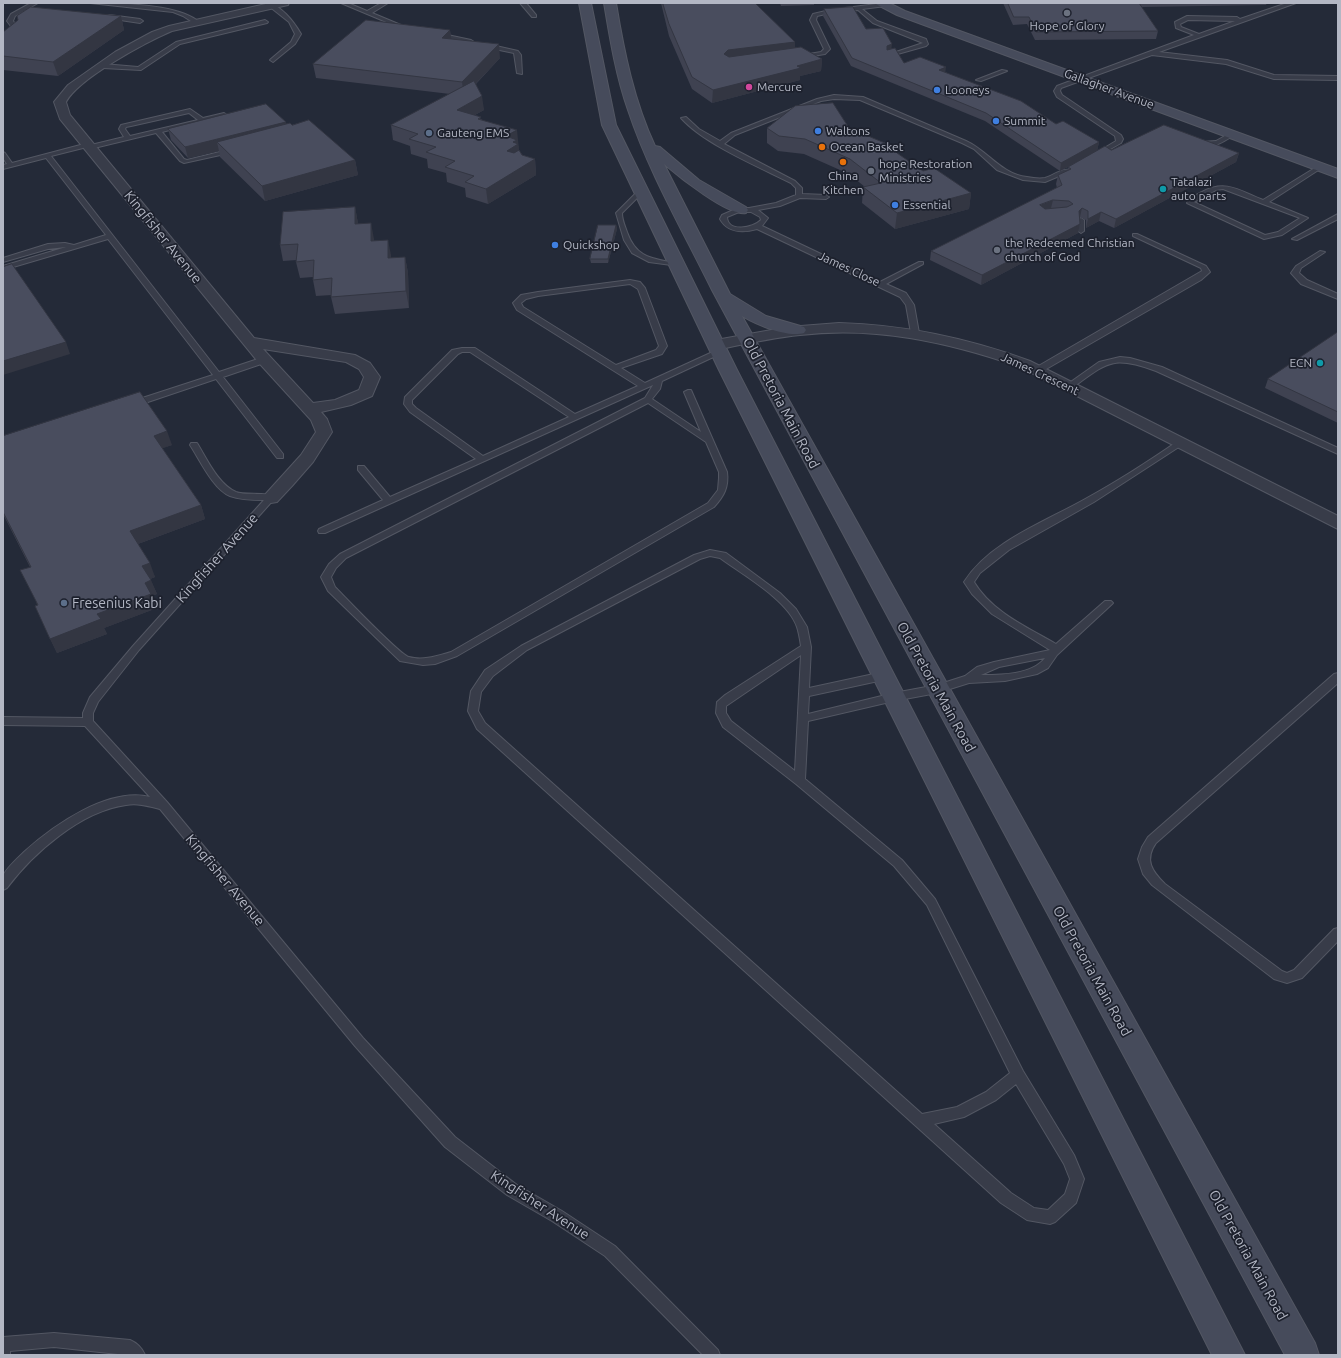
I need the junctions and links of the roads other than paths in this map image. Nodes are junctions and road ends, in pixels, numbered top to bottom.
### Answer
1 (35, 3) edge
2 (93, 3) edge
3 (284, 3) edge
4 (346, 3) edge
5 (385, 3) edge
6 (523, 3) edge
7 (584, 3) edge
8 (610, 3) edge
9 (1293, 3) edge
10 (116, 4) edge
11 (270, 4) edge
12 (882, 4) edge
13 (860, 10) junction
14 (369, 12) junction
15 (534, 16) dead end
16 (1244, 19) junction
17 (140, 21) dead end
18 (196, 22) junction
19 (264, 22) dead end
20 (412, 29) edge
21 (434, 34) edge
22 (1198, 35) junction
23 (3, 46) edge
24 (1150, 53) junction
25 (795, 56) edge
26 (889, 56) edge
27 (273, 60) dead end
28 (103, 66) junction
29 (1004, 71) dead end
30 (520, 73) dead end
31 (1080, 78) junction
32 (1338, 78) edge
33 (979, 80) dead end
34 (229, 113) edge
35 (684, 118) dead end
36 (202, 120) junction
37 (158, 131) junction
38 (1232, 134) junction
39 (128, 138) junction
40 (1194, 141) edge
41 (646, 142) junction
42 (1217, 143) junction
43 (720, 144) junction
44 (1202, 144) junction
45 (89, 146) junction
46 (237, 150) edge
47 (3, 154) edge
48 (47, 155) junction
49 (1089, 159) edge
50 (11, 165) junction
51 (3, 167) edge
52 (1076, 167) edge
53 (1320, 167) junction
54 (1338, 174) edge
55 (641, 191) junction
56 (799, 196) junction
57 (826, 197) dead end
58 (1264, 202) junction
59 (778, 205) junction
60 (746, 210) junction
61 (1338, 216) edge
62 (764, 218) junction
63 (1081, 220) edge
64 (758, 227) junction
65 (1081, 231) edge
66 (1135, 235) dead end
67 (110, 236) junction
68 (1295, 240) dead end
69 (72, 246) junction
70 (1322, 252) dead end
71 (3, 260) edge
72 (921, 263) dead end
73 (677, 265) junction
74 (3, 268) edge
75 (881, 284) junction
76 (720, 290) junction
77 (1338, 297) edge
78 (798, 330) junction
79 (915, 333) junction
80 (747, 339) junction
81 (249, 342) junction
82 (718, 348) junction
83 (264, 360) junction
84 (615, 368) junction
85 (1038, 370) junction
86 (217, 376) junction
87 (659, 379) junction
88 (644, 386) junction
89 (1069, 386) junction
90 (688, 392) dead end
91 (648, 400) junction
92 (121, 408) edge
93 (308, 408) junction
94 (574, 417) junction
95 (710, 441) junction
96 (1181, 443) junction
97 (194, 444) dead end
98 (1338, 451) edge
99 (280, 456) dead end
100 (482, 459) junction
101 (361, 468) dead end
102 (271, 498) junction
103 (388, 501) junction
104 (1338, 523) edge
105 (322, 531) dead end
106 (1108, 603) dead end
107 (806, 647) junction
108 (1055, 651) junction
109 (1338, 677) edge
110 (889, 686) junction
111 (937, 688) junction
112 (804, 693) junction
113 (802, 719) junction
114 (3, 721) edge
115 (88, 722) junction
116 (800, 781) junction
117 (163, 805) junction
118 (3, 885) edge
119 (1338, 933) edge
120 (1018, 1075) junction
121 (920, 1121) junction
122 (3, 1344) edge
123 (3, 1352) edge
124 (3, 1355) edge
125 (138, 1355) edge
126 (713, 1355) edge
127 (1229, 1355) edge
128 (1303, 1355) edge

1 - 23 lane
2 - 10 lane
3 - 11 street, Kingfisher Avenue
4 - 14 lane
5 - 14 lane
6 - 15 lane
7 - 55 main road
8 - 41 main road, Old Pretoria Main Road
9 - 16 lane
10 - 17 lane
10 - 18 lane
11 - 18 street, Kingfisher Avenue
11 - 27 lane
12 - 13 lane
12 - 31 main road, Gallagher Avenue
13 - 25 lane
13 - 26 lane
14 - 20 lane
16 - 22 lane
16 - 22 lane
18 - 28 street, Kingfisher Avenue
19 - 28 lane
21 - 30 lane
22 - 24 lane
24 - 31 lane
24 - 32 lane
28 - 45 street, Kingfisher Avenue
29 - 33 lane
31 - 38 main road, Gallagher Avenue
31 - 49 lane
34 - 36 lane
35 - 43 lane
36 - 37 lane
36 - 39 lane
37 - 39 lane
37 - 46 lane
38 - 42 lane
38 - 53 main road, Gallagher Avenue
39 - 45 lane
40 - 44 lane
41 - 60 main road
41 - 76 main road, Old Pretoria Main Road
42 - 44 lane
42 - 44 lane
43 - 52 lane
43 - 56 lane
45 - 48 lane
45 - 81 street, Kingfisher Avenue
47 - 50 lane
48 - 50 lane
48 - 67 lane
50 - 51 lane
53 - 54 main road, Gallagher Avenue
53 - 58 lane
55 - 73 main road
55 - 73 lane
56 - 57 lane
56 - 59 lane
58 - 58 lane
59 - 60 lane
59 - 62 lane
60 - 62 lane
60 - 64 lane
61 - 68 lane
62 - 64 lane
63 - 65 lane
64 - 75 lane, James Close
66 - 85 lane
67 - 69 lane
67 - 86 lane
69 - 71 lane
69 - 74 lane
70 - 77 lane
72 - 75 lane
73 - 82 main road
75 - 79 lane, James Close
76 - 78 main road
76 - 80 main road, Old Pretoria Main Road
78 - 79 street, James Crescent
78 - 80 street, James Crescent
79 - 85 street, James Crescent
80 - 82 street, James Crescent
80 - 111 main road, Old Pretoria Main Road
81 - 83 street, Kingfisher Avenue
81 - 93 street
82 - 87 lane
82 - 110 main road
83 - 86 lane
83 - 93 street, Kingfisher Avenue
84 - 84 lane
84 - 88 lane
85 - 89 street, James Crescent
86 - 92 lane
86 - 99 lane
87 - 88 lane
87 - 91 lane
88 - 94 lane
89 - 96 street, James Crescent
89 - 98 lane
90 - 95 lane
91 - 95 lane
91 - 95 lane
93 - 102 street, Kingfisher Avenue
94 - 100 lane
94 - 100 lane
96 - 104 street, James Crescent
96 - 108 lane
97 - 102 lane
100 - 103 lane
101 - 103 lane
102 - 115 lane, Kingfisher Avenue
103 - 105 lane
106 - 108 lane
107 - 112 lane
107 - 116 lane
107 - 121 lane
108 - 111 lane
109 - 119 lane
110 - 111 lane
110 - 112 lane
110 - 113 lane
110 - 127 main road
111 - 128 main road, Old Pretoria Main Road
112 - 113 lane
113 - 116 lane
114 - 115 lane
115 - 117 lane, Kingfisher Avenue
116 - 120 lane
117 - 118 lane
117 - 126 lane, Kingfisher Avenue
120 - 121 lane
120 - 121 lane
122 - 125 lane
123 - 124 lane

